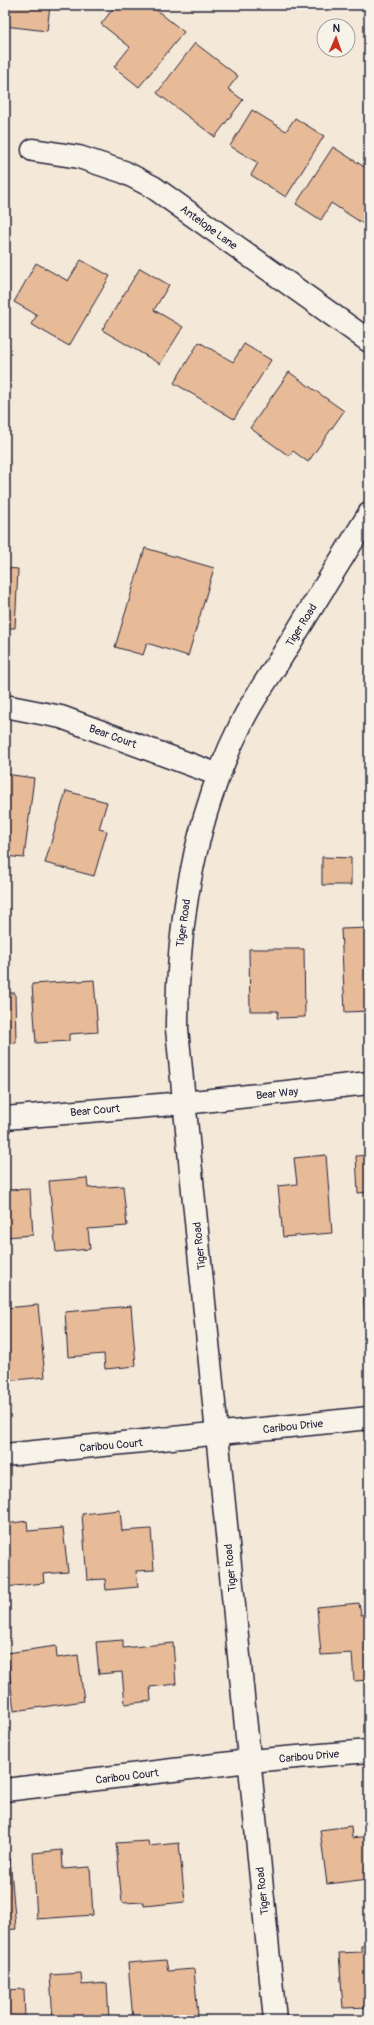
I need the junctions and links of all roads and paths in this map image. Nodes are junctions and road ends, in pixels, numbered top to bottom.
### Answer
1 (32, 150) dead end
2 (369, 341) edge
3 (369, 514) edge
4 (5, 706) edge
5 (219, 775) junction
6 (369, 1083) edge
7 (184, 1103) junction
8 (5, 1118) edge
9 (369, 1418) edge
10 (217, 1434) junction
11 (5, 1455) edge
12 (369, 1751) edge
13 (249, 1761) junction
14 (5, 1790) edge
15 (275, 2020) edge

1 - 2 street, Antelope Lane
3 - 5 street, Tiger Road
4 - 5 street, Bear Court
5 - 7 street, Tiger Road
6 - 7 street, Bear Way
7 - 8 street, Bear Court
7 - 10 street, Tiger Road
9 - 10 street, Caribou Drive
10 - 11 street, Caribou Court
10 - 13 street, Tiger Road
12 - 13 street, Caribou Drive
13 - 14 street, Caribou Court
13 - 15 street, Tiger Road

